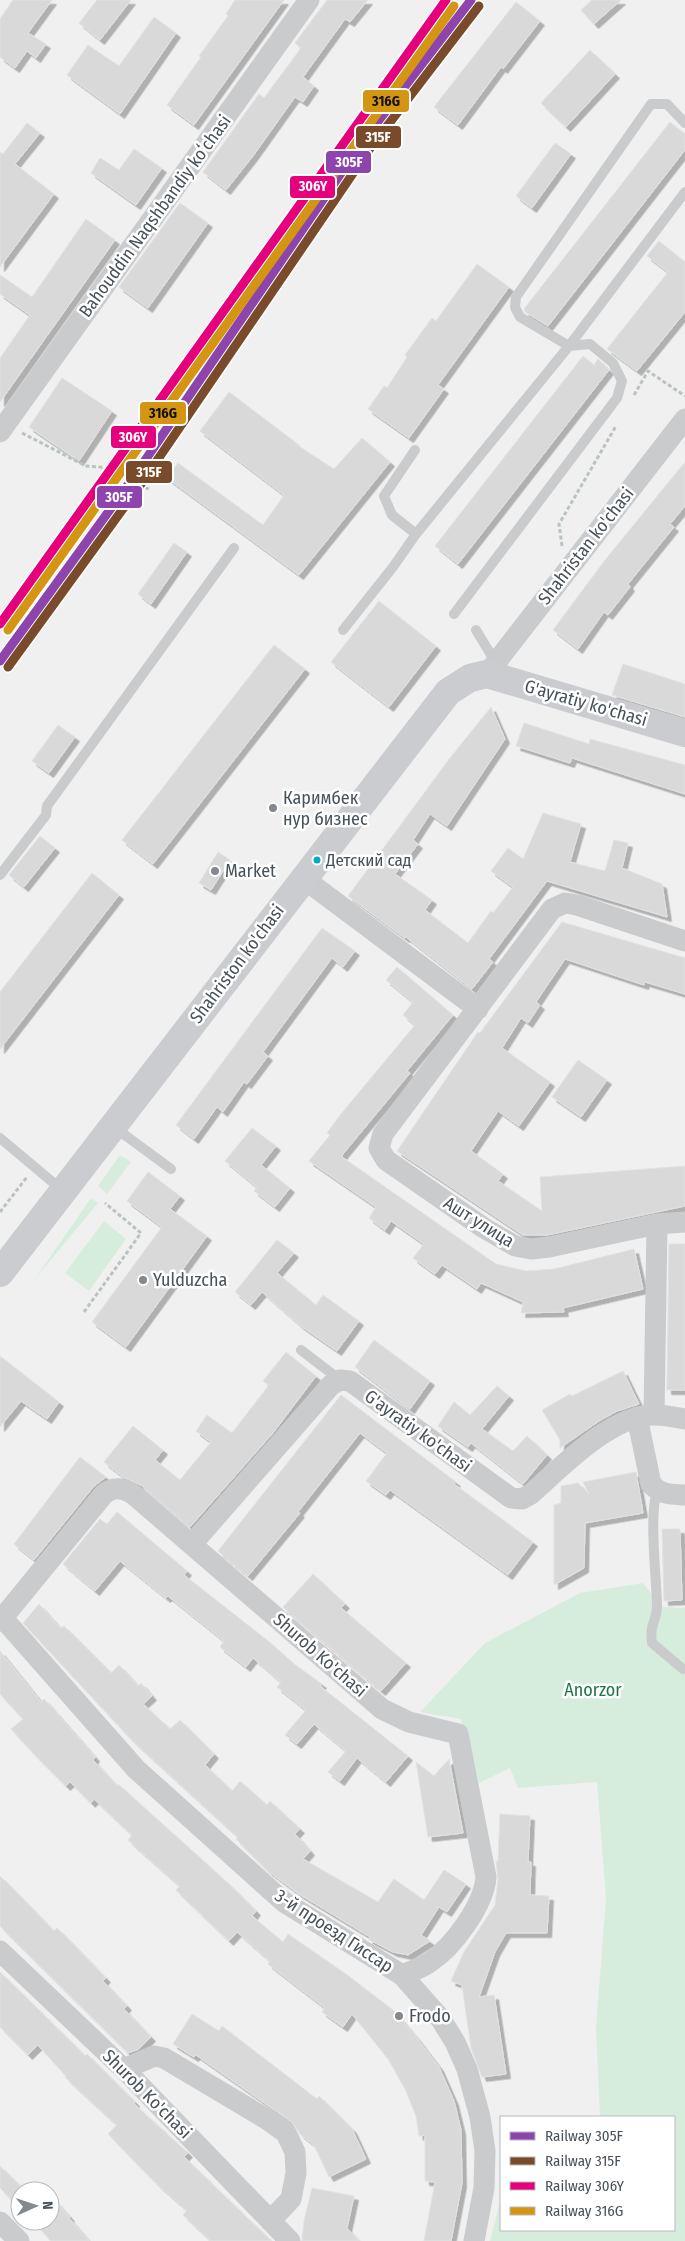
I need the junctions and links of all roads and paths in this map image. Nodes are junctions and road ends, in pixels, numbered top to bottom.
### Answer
1 (309, 0) edge
2 (685, 123) edge
3 (685, 192) edge
4 (569, 346) junction
5 (685, 396) edge
6 (633, 397) dead end
7 (685, 419) edge
8 (618, 422) dead end
9 (2, 426) edge
10 (415, 450) dead end
11 (150, 490) dead end
12 (416, 534) junction
13 (234, 548) dead end
14 (566, 572) junction
15 (454, 614) dead end
16 (342, 630) dead end
17 (476, 630) dead end
18 (492, 668) junction
19 (685, 733) edge
20 (0, 875) edge
21 (303, 878) junction
22 (685, 942) edge
23 (478, 1009) junction
24 (113, 1126) junction
25 (0, 1138) edge
26 (34, 1168) junction
27 (171, 1169) dead end
28 (64, 1191) junction
29 (105, 1204) dead end
30 (0, 1212) edge
31 (685, 1222) edge
32 (657, 1224) junction
33 (0, 1273) edge
34 (84, 1312) dead end
35 (300, 1350) dead end
36 (340, 1380) junction
37 (646, 1416) junction
38 (685, 1419) edge
39 (658, 1491) junction
40 (685, 1495) edge
41 (192, 1544) junction
42 (1, 1618) edge
43 (683, 1669) dead end
44 (0, 1951) edge
45 (402, 1975) junction
46 (124, 2069) junction
47 (270, 2221) junction
48 (0, 2222) edge
49 (19, 2241) edge
50 (290, 2241) edge
51 (474, 2241) edge

1 - 9 street, Bahouddin Naqshbandiy koʻchasi
2 - 4 lane
3 - 4 lane
4 - 12 lane
4 - 15 lane
5 - 6 path
7 - 14 street, Shahristan ko'chasi
8 - 14 path
9 - 11 path
10 - 12 lane
12 - 16 lane
13 - 20 lane
14 - 18 street, Shahristan ko'chasi
17 - 18 lane
18 - 19 main road, G'ayratiy ko'chasi
18 - 21 main road, Shahriston ko'chasi
21 - 23 street
21 - 24 main road, Shahriston ko'chasi
22 - 23 street
23 - 32 street, Ашт улица
24 - 27 lane
24 - 28 main road, Shahriston ko'chasi
25 - 26 lane
26 - 28 lane
26 - 30 path
28 - 33 main road, Shahriston ko'chasi
29 - 34 path
31 - 32 street, Ашт улица
32 - 37 street
35 - 36 lane
36 - 37 street, G'ayratiy ko'chasi
36 - 41 street
37 - 38 street
37 - 39 street
39 - 40 street
39 - 43 lane
41 - 42 street, Shurob Ko'chasi
41 - 45 street, Shurob Ko'chasi
42 - 45 street, 3-й проезд Гиссар
44 - 46 street, Shurob Ko'chasi
45 - 51 street, 3-й проезд Гиссар
46 - 47 street, Shurob Ko'chasi
46 - 47 street
47 - 50 street, Shurob Ko'chasi
48 - 49 street

